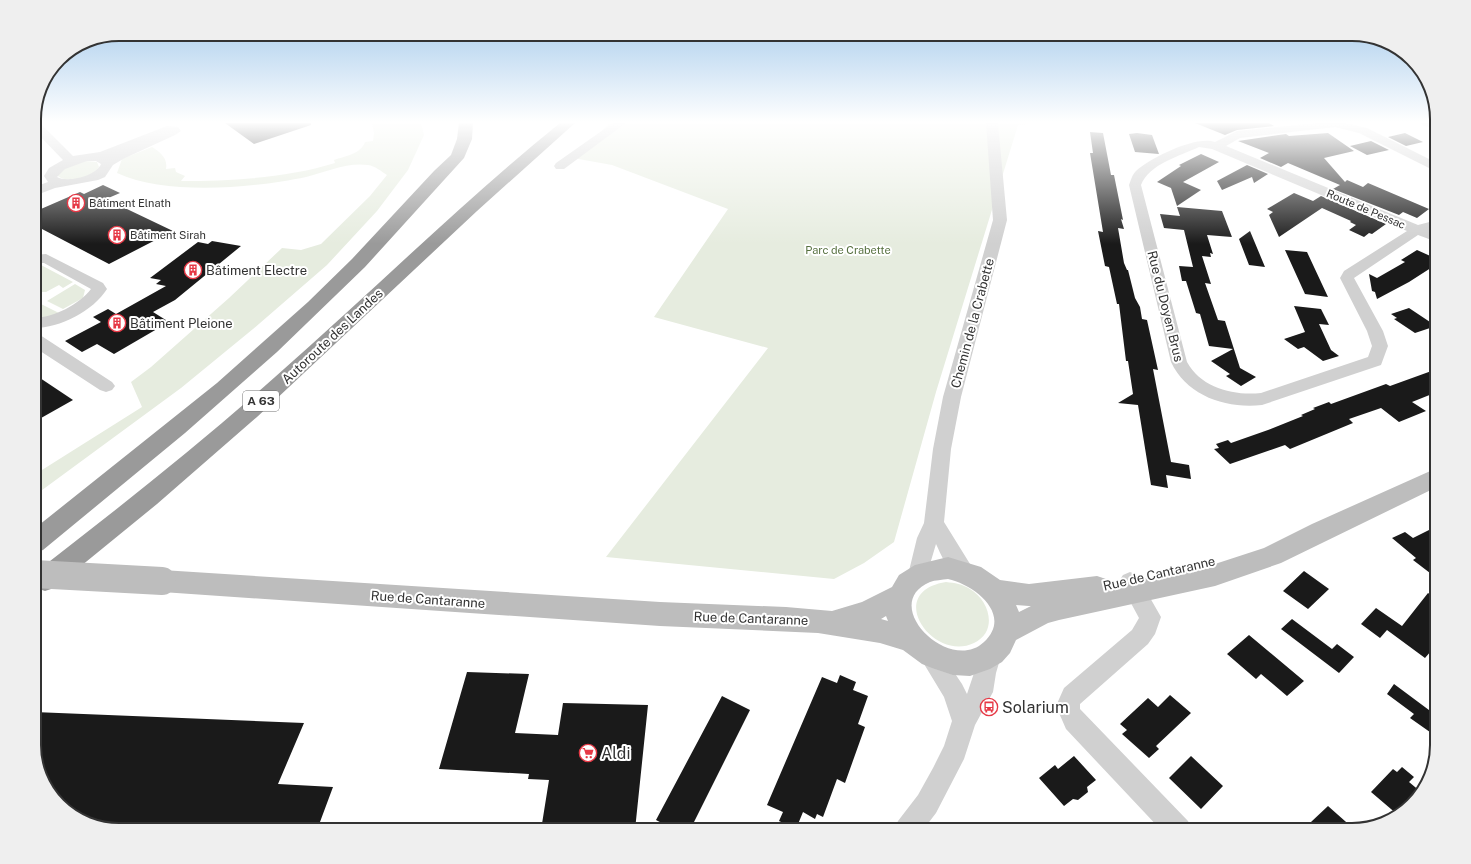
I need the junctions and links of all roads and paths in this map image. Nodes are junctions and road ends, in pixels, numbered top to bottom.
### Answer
1 (66, 163) edge
2 (108, 163) edge
3 (443, 163) edge
4 (450, 163) edge
5 (521, 163) edge
6 (564, 163) edge
7 (995, 163) edge
8 (1156, 163) edge
9 (1255, 163) edge
10 (560, 166) dead end
11 (438, 175) junction
12 (50, 176) junction
13 (41, 182) edge
14 (63, 183) junction
15 (41, 190) edge
16 (1430, 226) edge
17 (1417, 230) junction
18 (1430, 235) edge
19 (41, 258) edge
20 (41, 325) edge
21 (41, 334) edge
22 (106, 386) dead end
23 (1430, 480) edge
24 (934, 523) junction
25 (41, 537) edge
26 (965, 572) junction
27 (41, 574) edge
28 (918, 575) junction
29 (41, 582) edge
30 (1133, 587) junction
31 (993, 591) junction
32 (900, 595) junction
33 (822, 621) junction
34 (1007, 631) junction
35 (920, 646) junction
36 (990, 656) junction
37 (964, 721) junction
38 (912, 823) edge
39 (1172, 823) edge

1 - 12 street
2 - 14 street
3 - 11 highway
4 - 11 highway
5 - 29 highway, Autoroute des Landes / A 63
6 - 10 street
7 - 24 street, Chemin de la Crabette
8 - 17 street, Rue du Doyen Brus
9 - 17 street, Route de Pessac
11 - 25 highway, A 63
12 - 13 street
12 - 14 street
14 - 15 street
16 - 17 street
17 - 18 street, Route de Pessac
19 - 20 street
21 - 22 street
23 - 30 street, Rue de Cantaranne
24 - 26 street
24 - 28 street, Chemin de la Crabette
26 - 28 street
26 - 31 street
27 - 33 street, Rue de Cantaranne, bridge
28 - 32 street
30 - 31 street, Rue de Cantaranne
30 - 34 street, Rue de Cantaranne
30 - 39 street
31 - 34 street
32 - 33 street, Rue de Cantaranne
32 - 35 street
33 - 35 street, Rue de Cantaranne
34 - 36 street
35 - 36 street
35 - 37 street
36 - 37 street
37 - 38 street

